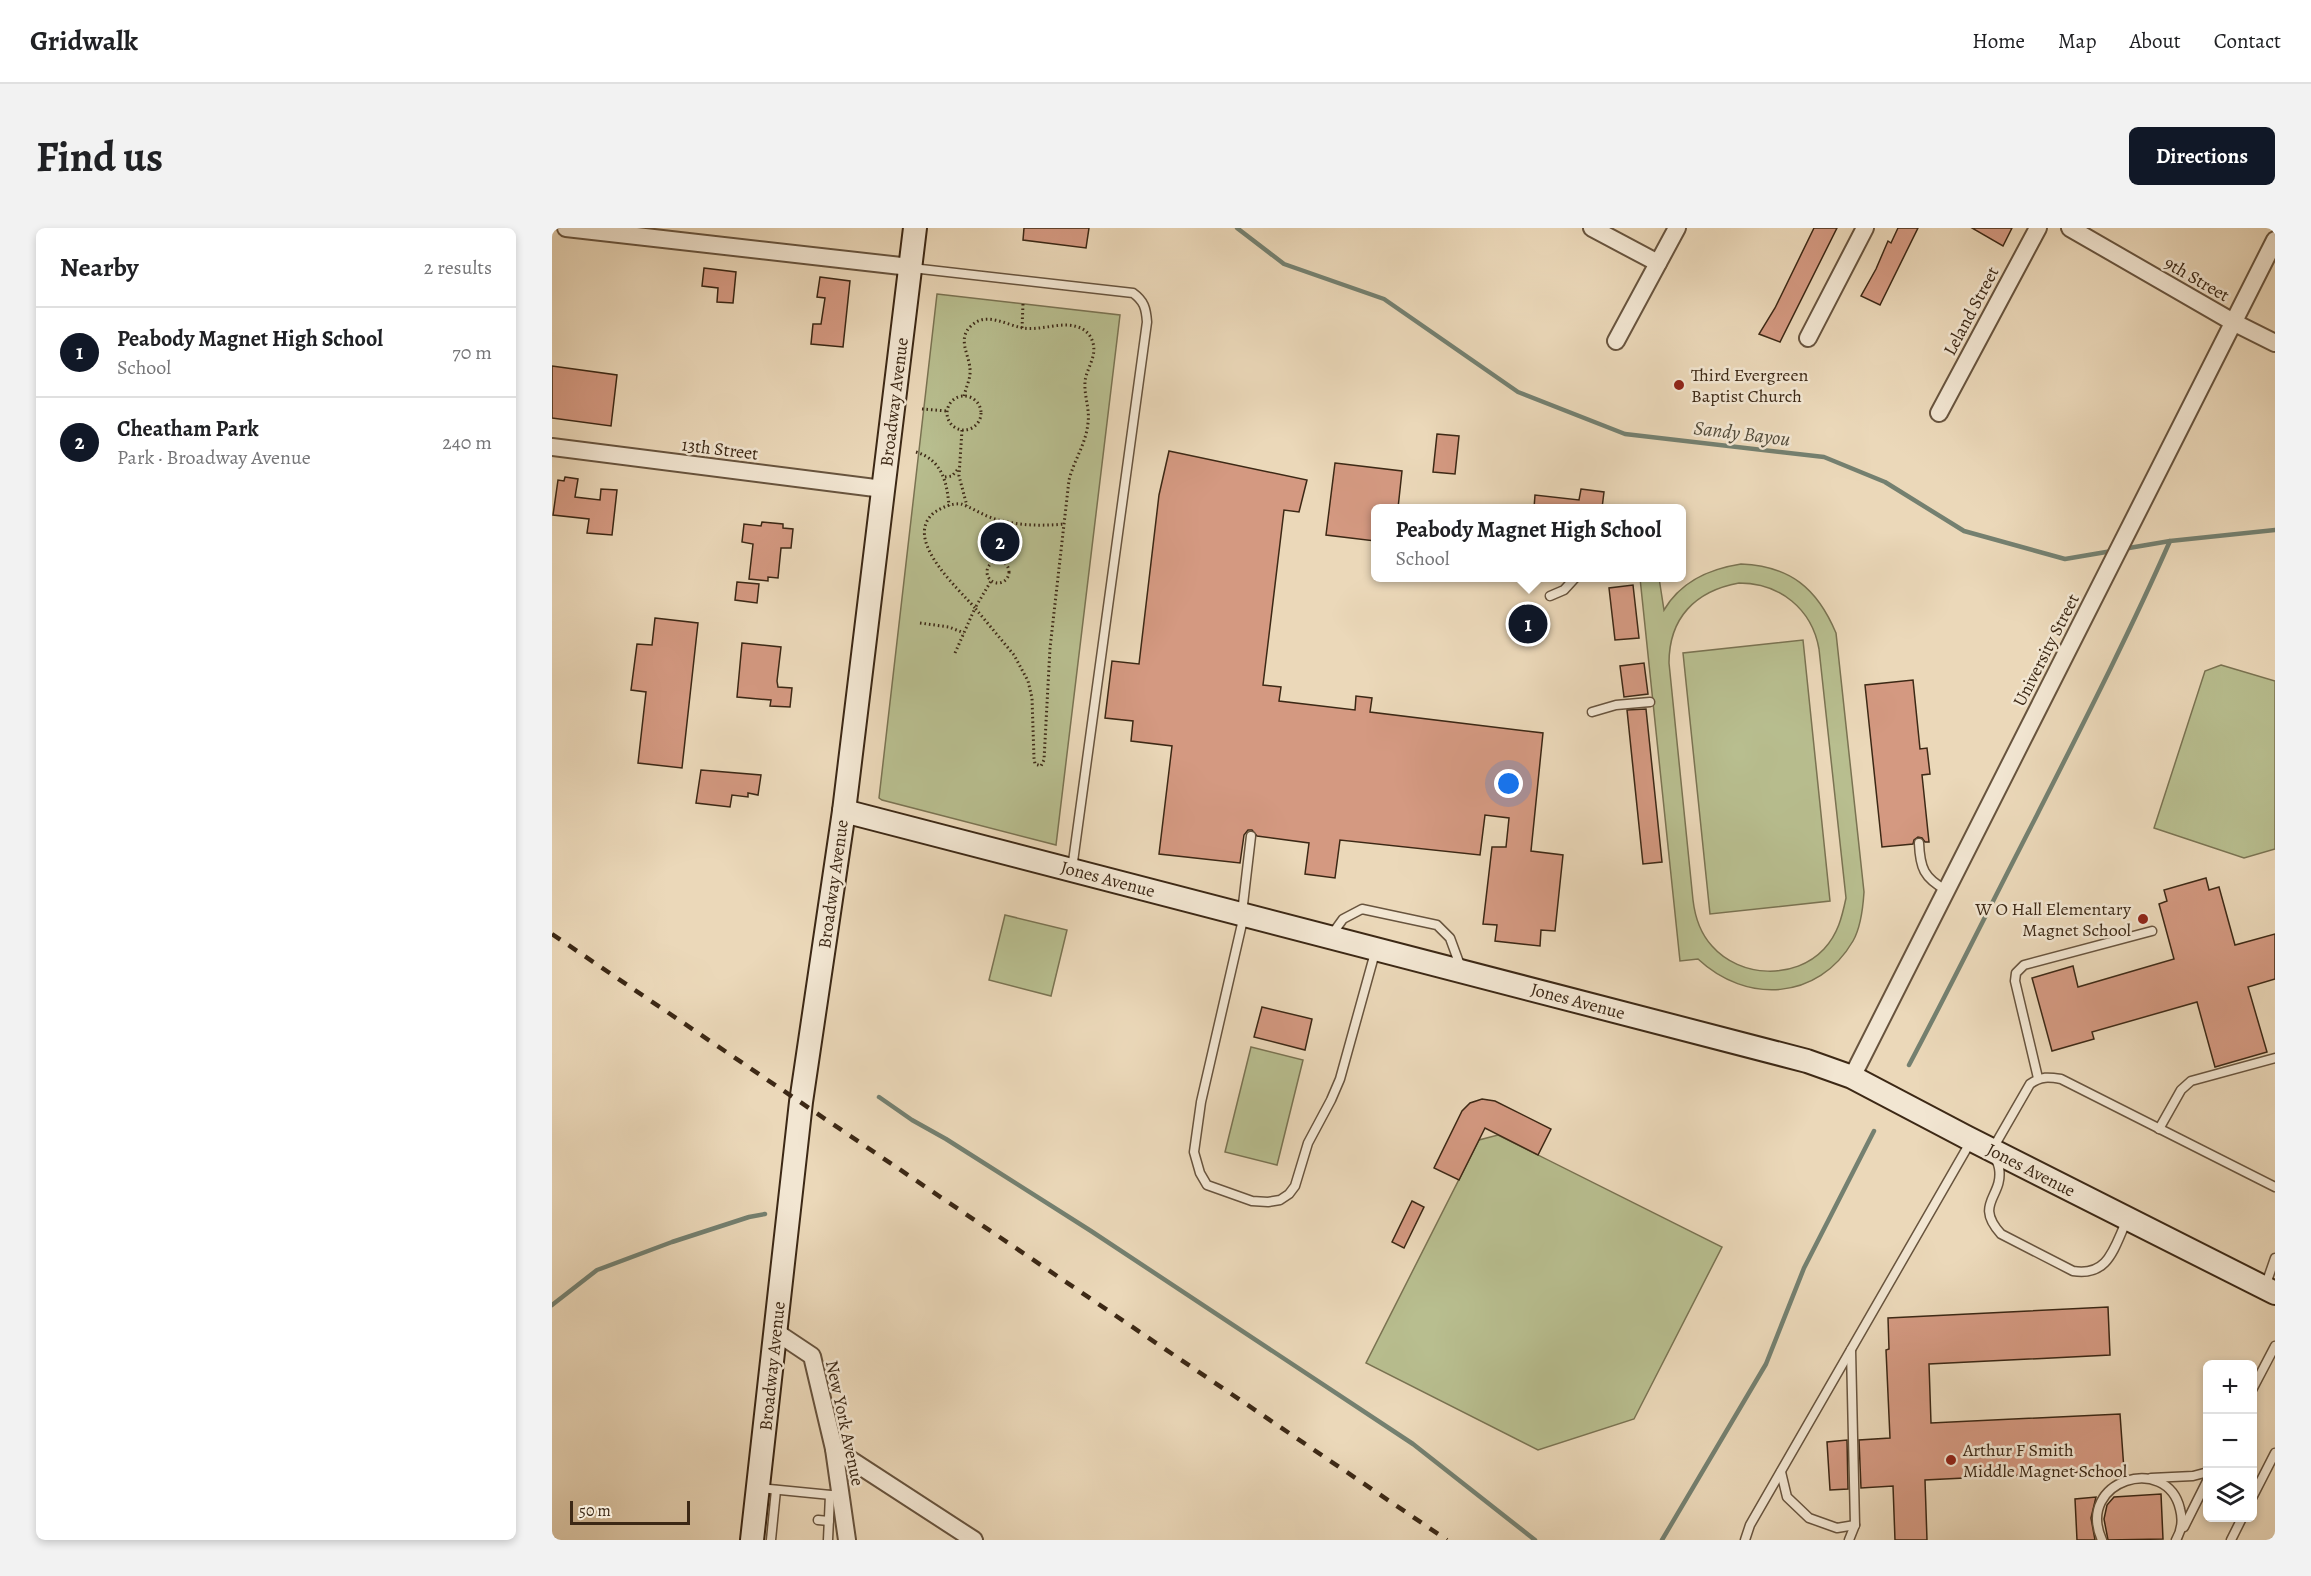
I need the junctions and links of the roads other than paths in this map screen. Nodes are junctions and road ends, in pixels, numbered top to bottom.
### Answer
1 (566, 228) edge
2 (915, 228) edge
3 (1592, 228) edge
4 (1677, 228) edge
5 (1865, 228) edge
6 (2038, 228) edge
7 (2070, 228) edge
8 (2275, 240) edge
9 (1658, 263) junction
10 (910, 267) junction
11 (2233, 322) junction
12 (1808, 338) dead end
13 (1616, 341) dead end
14 (2275, 343) edge
15 (1939, 413) dead end
16 (552, 447) edge
17 (883, 489) junction
18 (1571, 582) edge
19 (1550, 597) dead end
20 (1650, 702) dead end
21 (1592, 712) dead end
22 (844, 811) junction
23 (1251, 836) dead end
24 (1919, 843) dead end
25 (1072, 870) junction
26 (1946, 890) junction
27 (1243, 914) junction
28 (2152, 931) dead end
29 (1330, 937) junction
30 (1376, 949) junction
31 (1462, 971) junction
32 (2275, 1058) edge
33 (1852, 1077) junction
34 (2038, 1078) junction
35 (2159, 1129) junction
36 (1972, 1140) junction
37 (1992, 1150) junction
38 (2275, 1187) edge
39 (2128, 1219) junction
40 (2275, 1258) edge
41 (2270, 1290) edge
42 (776, 1332) junction
43 (2275, 1346) edge
44 (1851, 1350) junction
45 (2257, 1382) edge
46 (834, 1449) junction
47 (2275, 1453) edge
48 (1780, 1472) junction
49 (2203, 1473) edge
50 (2148, 1478) junction
51 (767, 1489) junction
52 (2203, 1489) edge
53 (2257, 1490) edge
54 (836, 1495) junction
55 (818, 1520) dead end
56 (829, 1521) junction
57 (2240, 1522) edge
58 (1855, 1525) junction
59 (2178, 1538) edge
60 (752, 1540) edge
61 (771, 1540) edge
62 (828, 1540) edge
63 (848, 1540) edge
64 (975, 1540) edge
65 (1745, 1540) edge
66 (1849, 1540) edge
67 (2102, 1540) edge
68 (2231, 1540) edge

1 - 10 street
2 - 10 street, Broadway Avenue
3 - 9 street
4 - 9 street
5 - 12 street
6 - 15 street, Leland Street
7 - 11 street, 9th Street
8 - 11 street, University Street
9 - 13 street
10 - 17 street, Broadway Avenue
10 - 25 lane
11 - 14 street, 9th Street
11 - 26 street, University Street
16 - 17 street, 13th Street
17 - 22 street, Broadway Avenue
18 - 19 lane
20 - 21 lane
22 - 25 street, Jones Avenue
22 - 42 street, Broadway Avenue
23 - 27 lane
24 - 26 lane
25 - 27 street, Jones Avenue
26 - 33 street, University Street
27 - 29 street, Jones Avenue
27 - 30 lane
28 - 34 lane
29 - 30 street, Jones Avenue
29 - 31 lane
30 - 31 street, Jones Avenue
31 - 33 street, Jones Avenue
32 - 35 lane
33 - 36 street, Jones Avenue
34 - 35 lane
34 - 37 lane
35 - 38 lane
36 - 37 street, Jones Avenue
36 - 44 lane
37 - 39 street, Jones Avenue
37 - 39 lane
39 - 41 street, Jones Avenue
40 - 41 lane
42 - 46 street, New York Avenue
42 - 51 street, Broadway Avenue
43 - 45 lane
44 - 48 lane
44 - 58 lane
46 - 54 street, New York Avenue
46 - 64 street
47 - 53 lane
48 - 58 lane
48 - 65 lane
49 - 50 lane
50 - 59 lane
50 - 67 lane
51 - 54 lane
51 - 60 street, Broadway Avenue
51 - 61 lane
52 - 59 lane
54 - 56 lane
54 - 63 street, New York Avenue
55 - 56 lane
56 - 62 lane
57 - 68 lane
58 - 66 lane

